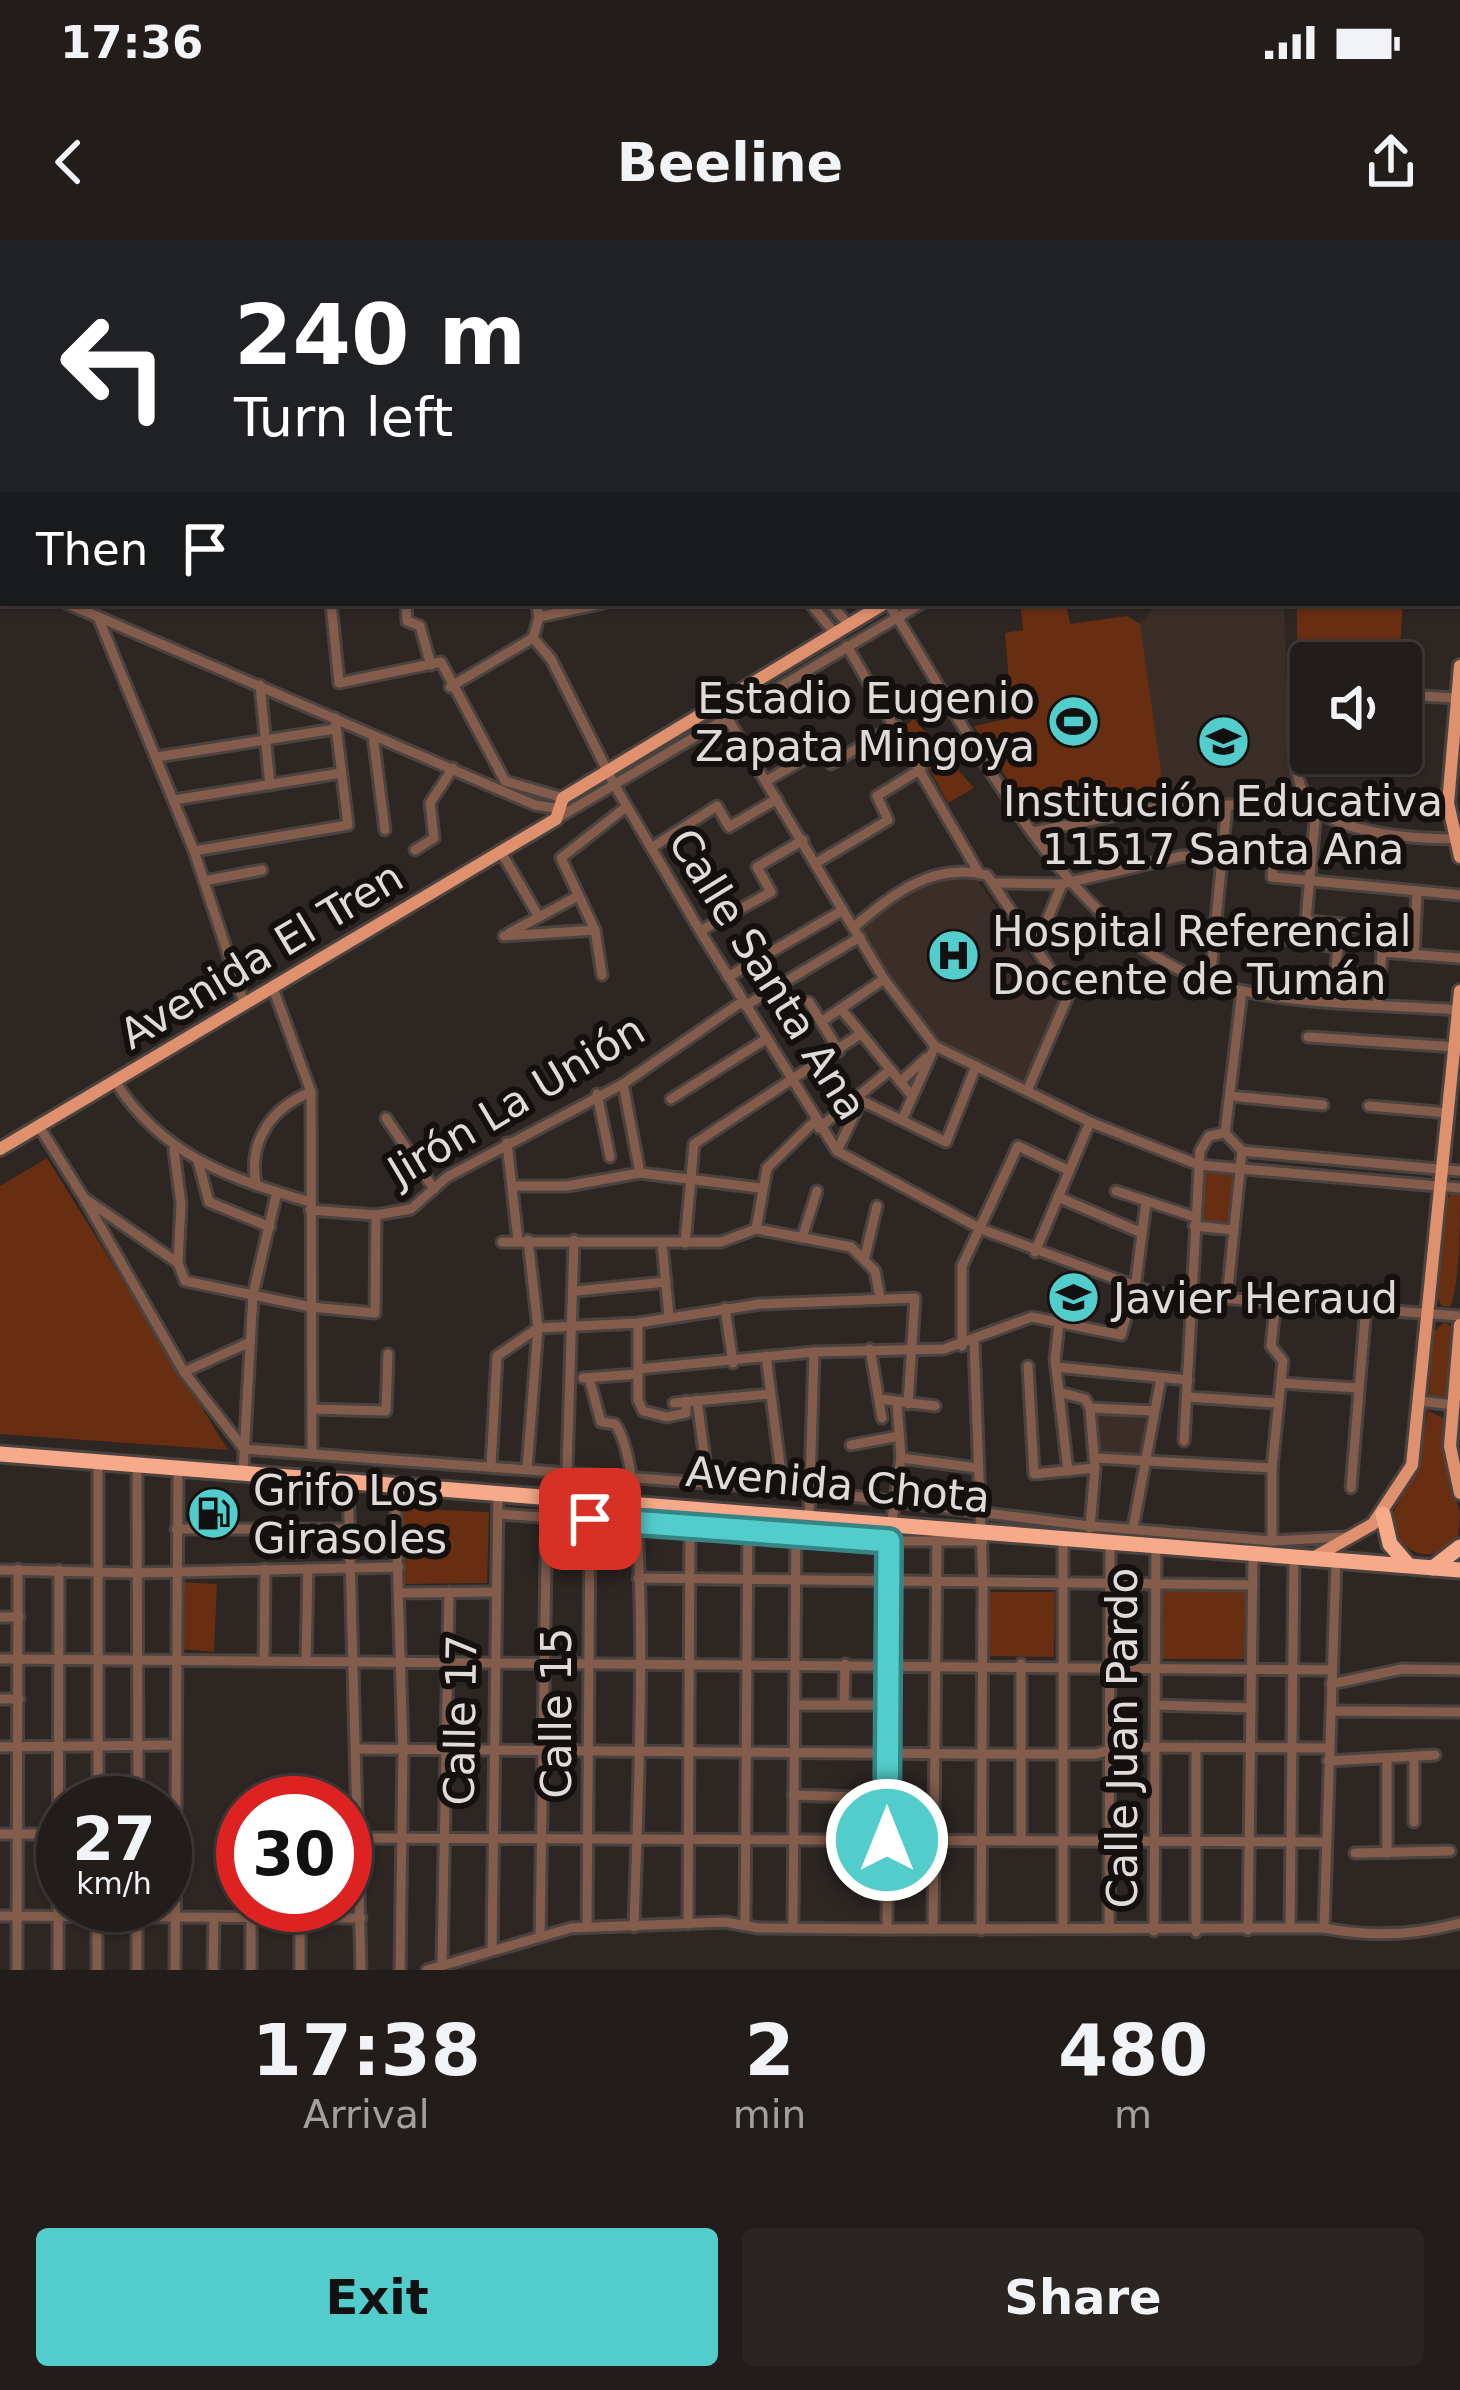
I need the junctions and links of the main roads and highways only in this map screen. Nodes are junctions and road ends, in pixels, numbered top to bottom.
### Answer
1 (881, 606) edge
2 (1460, 666) edge
3 (1457, 698) edge
4 (1457, 839) edge
5 (1460, 857) edge
6 (1460, 992) edge
7 (1459, 1010) edge
8 (0, 1148) edge
9 (1460, 1325) edge
10 (1456, 1402) edge
11 (0, 1454) edge
12 (1460, 1493) edge
13 (1383, 1514) junction
14 (1460, 1547) edge
15 (1303, 1558) junction
16 (1408, 1565) junction
17 (1433, 1568) junction
18 (1460, 1570) edge

1 - 8 main road, Avenida El Tren
2 - 3 main road
3 - 4 main road
4 - 5 main road
6 - 7 main road
7 - 13 main road
9 - 10 main road
10 - 12 main road
11 - 15 highway, Avenida Chota
13 - 15 main road
13 - 16 highway
14 - 17 highway
15 - 16 highway, Avenida Chota
16 - 17 highway, Avenida Chota
17 - 18 highway, Avenida Chota

